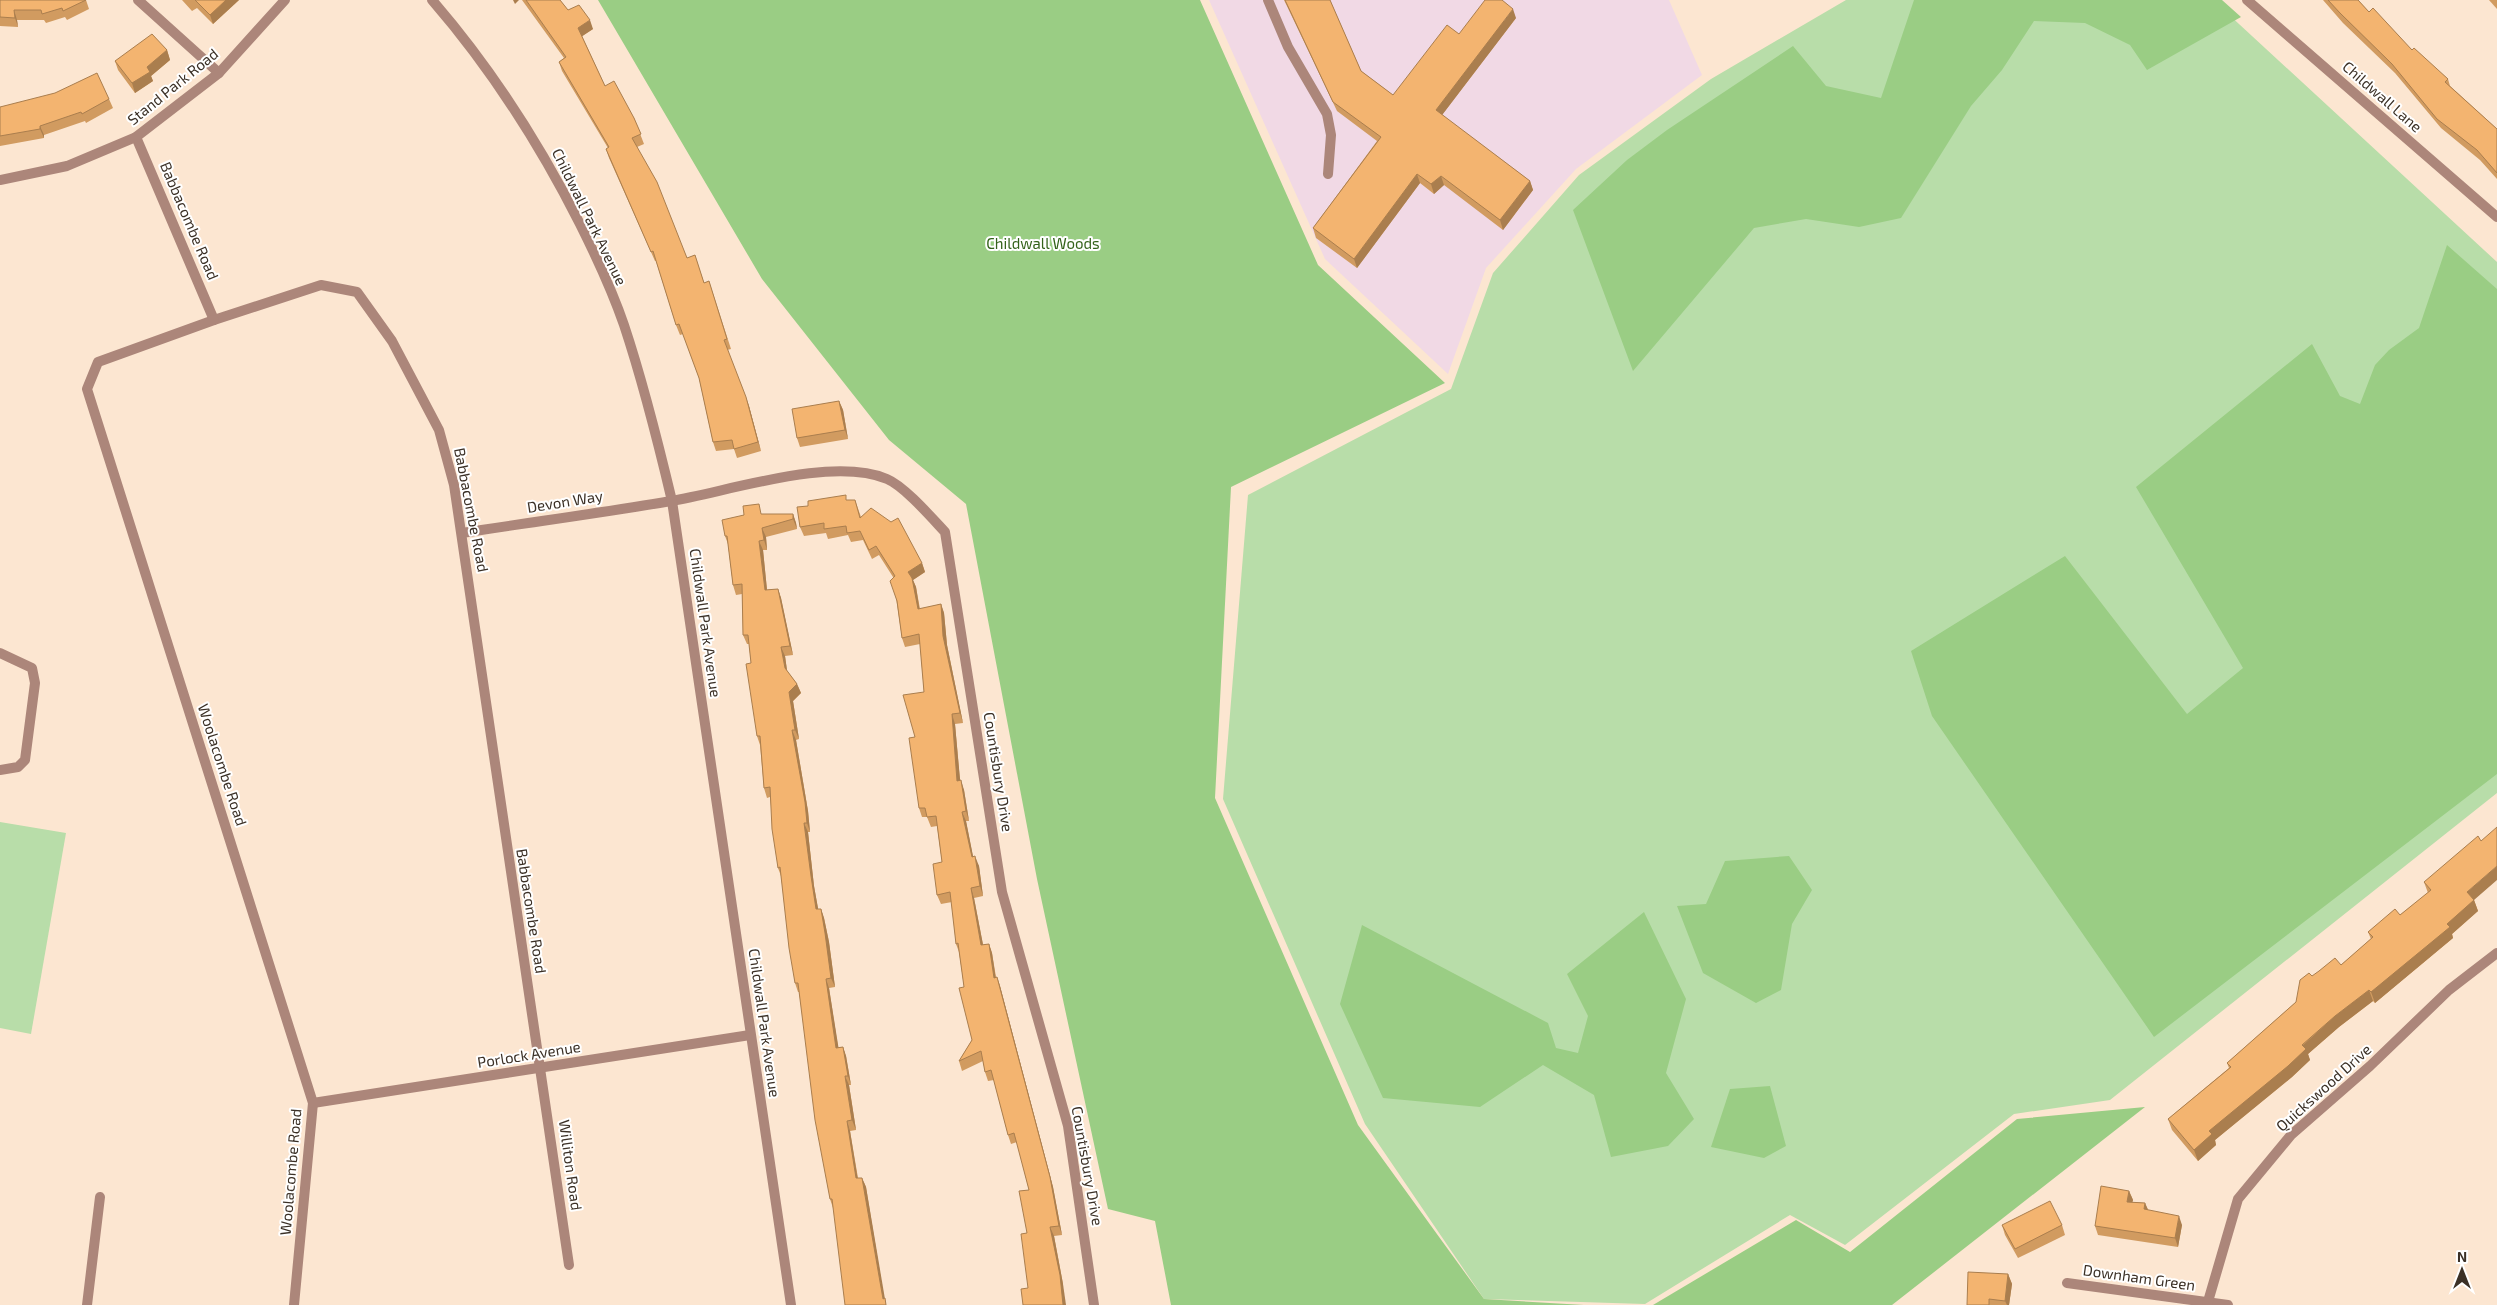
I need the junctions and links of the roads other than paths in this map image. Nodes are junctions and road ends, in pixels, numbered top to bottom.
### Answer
1 (138, 0) edge
2 (285, 0) edge
3 (432, 0) edge
4 (1268, 0) edge
5 (2247, 0) edge
6 (219, 73) junction
7 (136, 138) junction
8 (1328, 174) dead end
9 (0, 180) edge
10 (2497, 217) edge
11 (214, 320) junction
12 (672, 501) junction
13 (462, 533) junction
14 (0, 653) edge
15 (0, 770) edge
16 (2497, 953) edge
17 (750, 1035) junction
18 (540, 1069) junction
19 (312, 1103) junction
20 (100, 1197) dead end
21 (570, 1265) dead end
22 (2067, 1283) dead end
23 (2207, 1304) edge
24 (87, 1305) edge
25 (294, 1305) edge
26 (790, 1305) edge
27 (1094, 1305) edge
28 (2228, 1305) edge

1 - 6 street
2 - 6 street, Stand Park Road
3 - 12 street, Childwall Park Avenue
4 - 8 street
5 - 10 street, Childwall Lane
6 - 7 street, Stand Park Road
7 - 9 street, Stand Park Road
7 - 11 street, Babbacombe Road
11 - 13 street, Babbacombe Road
11 - 19 street, Woolacombe Road
12 - 13 street, Devon Way
12 - 17 street, Childwall Park Avenue
12 - 27 street, Countisbury Drive
13 - 18 street, Babbacombe Road
14 - 15 street
16 - 23 street, Quickswood Drive
17 - 18 street, Porlock Avenue
17 - 26 street, Childwall Park Avenue
18 - 19 street, Porlock Avenue
18 - 21 street, Williton Road
19 - 25 street, Woolacombe Road
20 - 24 street
22 - 23 street, Downham Green
23 - 28 street, Downham Green

